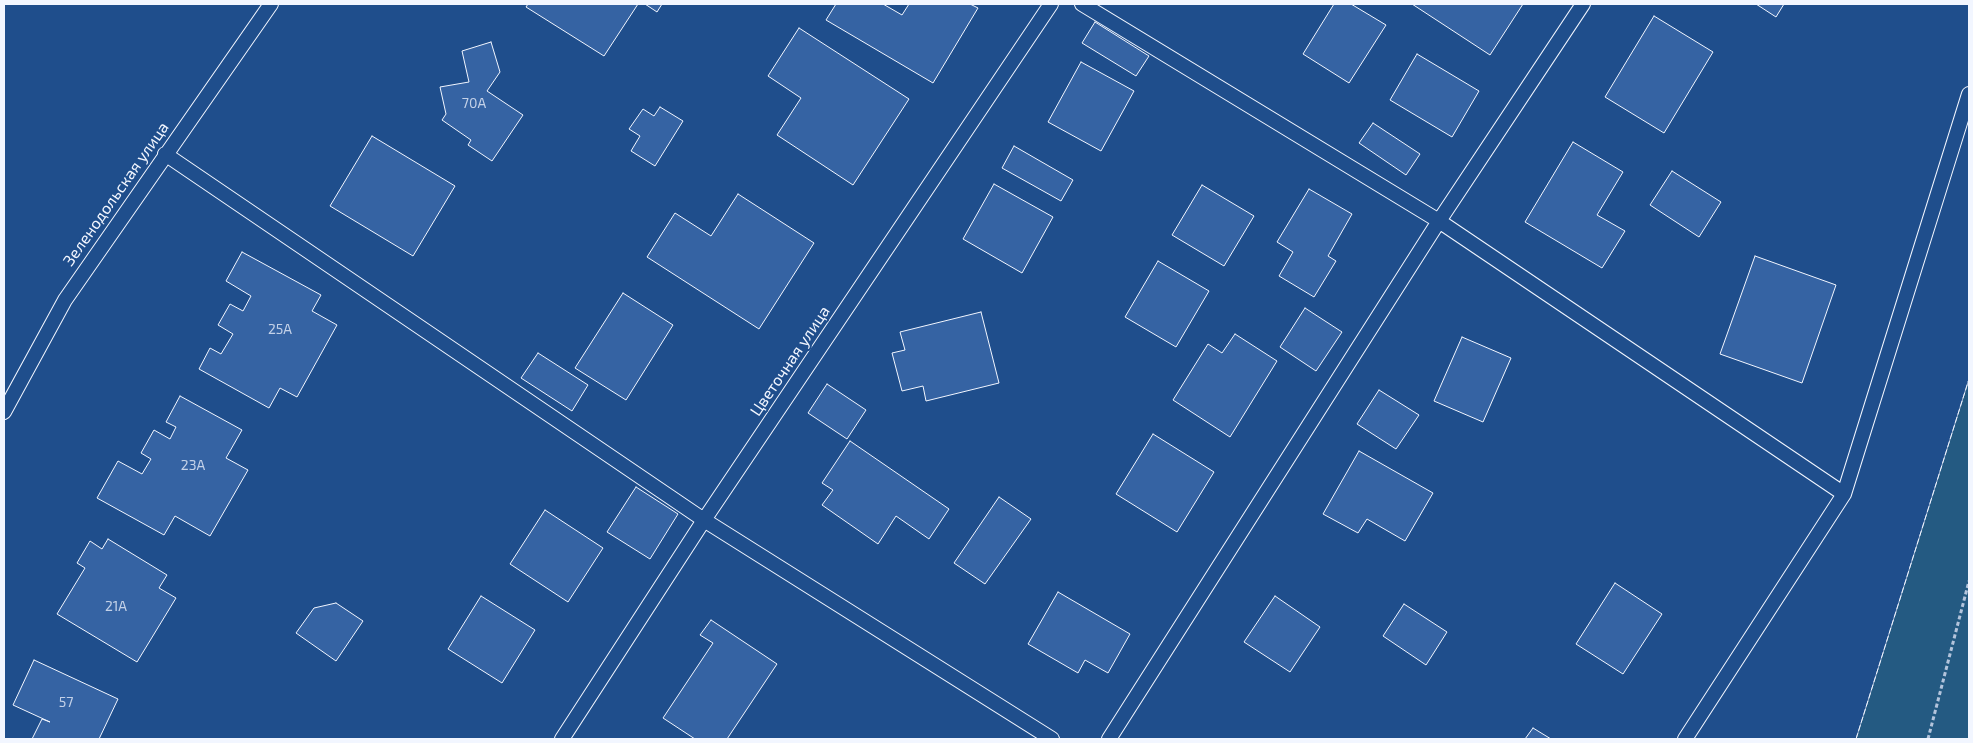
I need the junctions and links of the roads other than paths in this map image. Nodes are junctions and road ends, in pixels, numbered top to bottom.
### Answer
1 (271, 4) edge
2 (1051, 4) edge
3 (1082, 4) edge
4 (1583, 4) edge
5 (1969, 94) edge
6 (165, 154) junction
7 (1438, 221) junction
8 (4, 412) edge
9 (1844, 494) junction
10 (704, 520) junction
11 (562, 739) edge
12 (1052, 739) edge
13 (1109, 739) edge
14 (1685, 739) edge

1 - 6 lane, Зеленодольская улица
2 - 10 lane, Цветочная улица
3 - 7 lane
4 - 7 lane
5 - 9 lane
6 - 8 lane, Зеленодольская улица
6 - 10 lane
7 - 9 lane
7 - 13 lane
9 - 14 lane
10 - 11 lane, Цветочная улица
10 - 12 lane

